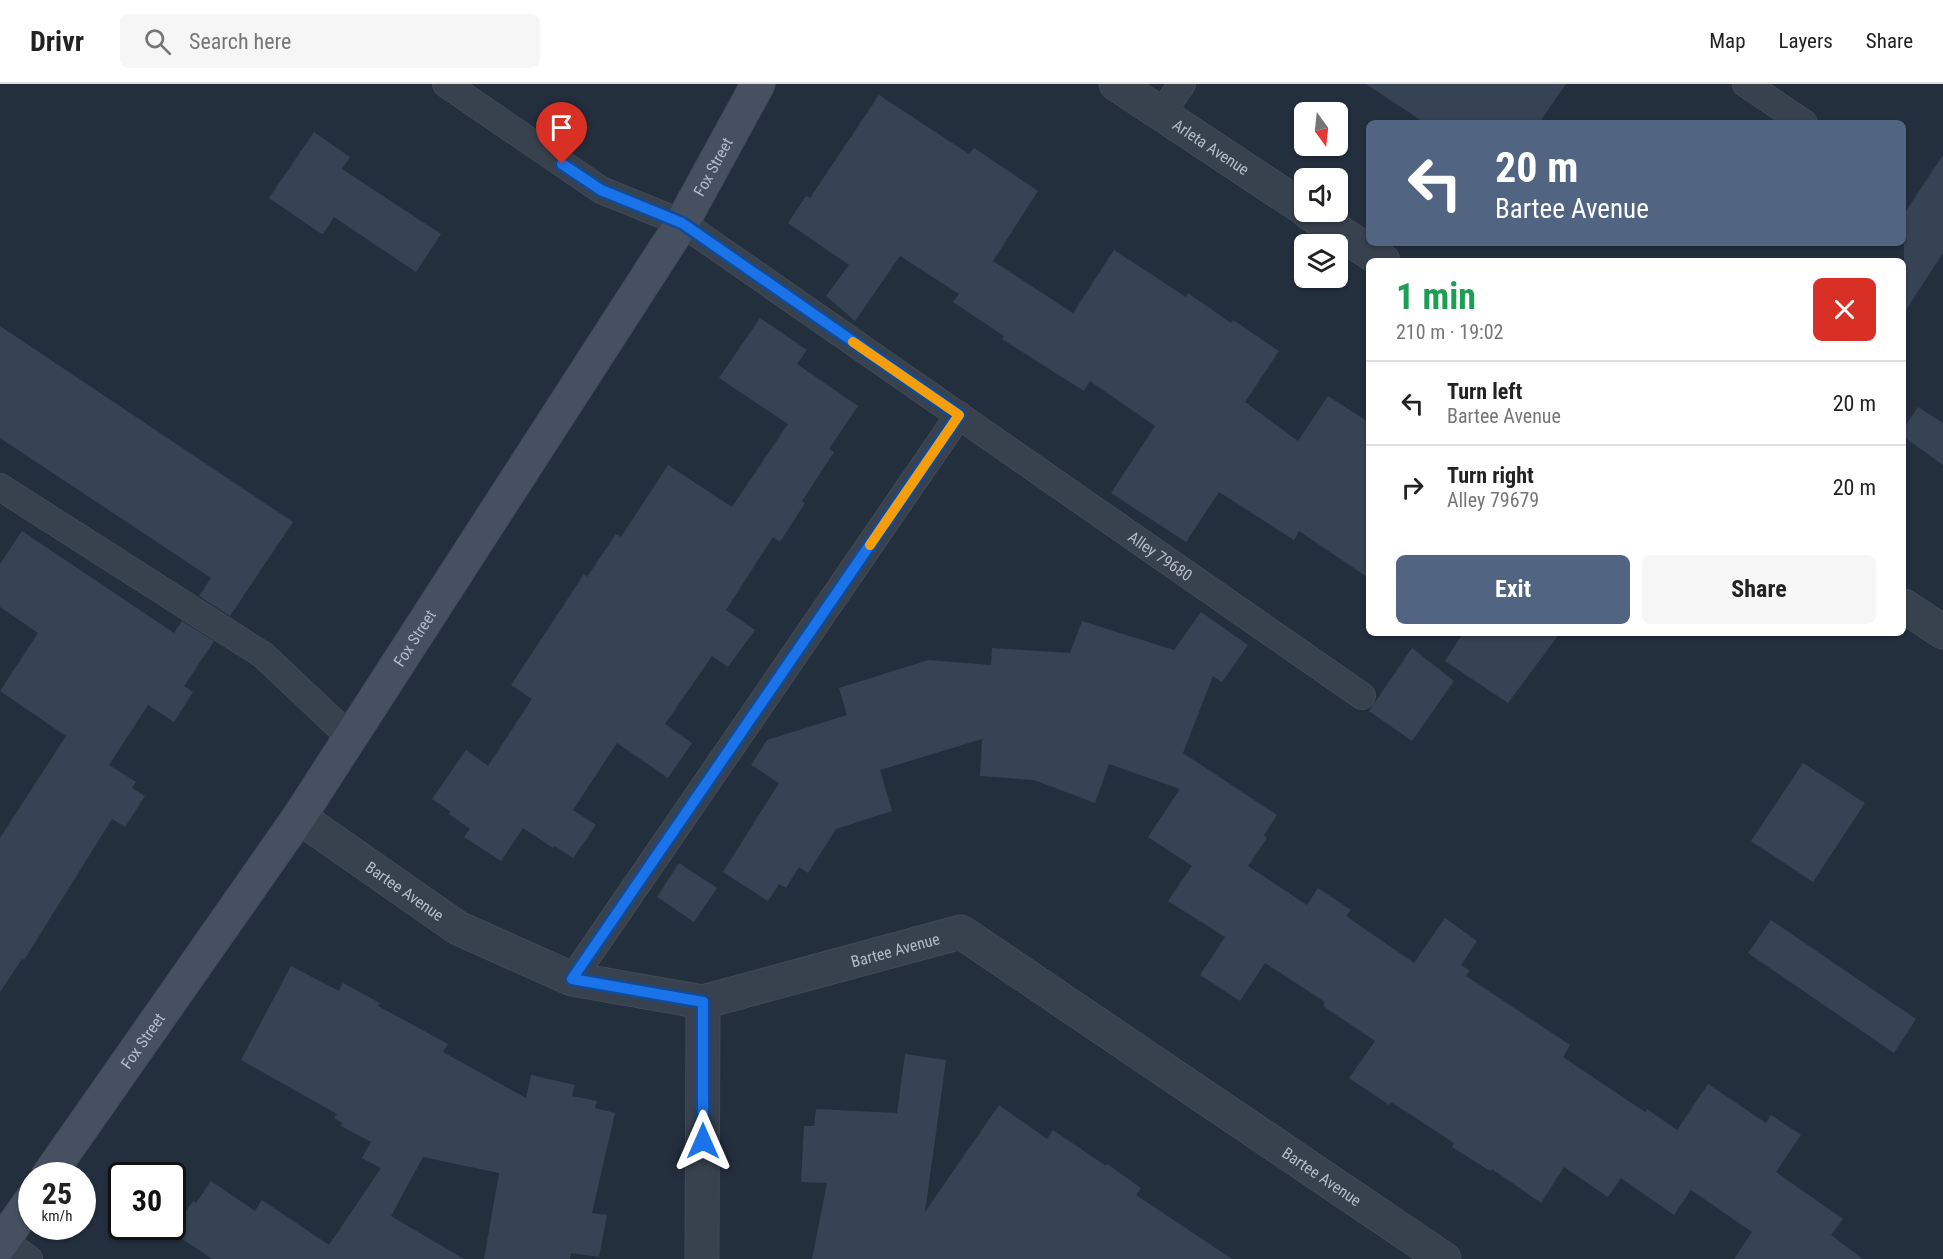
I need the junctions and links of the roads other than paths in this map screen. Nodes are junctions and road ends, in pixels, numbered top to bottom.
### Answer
1 (446, 84) edge
2 (758, 84) edge
3 (1116, 84) edge
4 (1182, 84) edge
5 (1746, 84) edge
6 (1161, 114) junction
7 (1800, 120) edge
8 (1294, 201) edge
9 (1325, 222) edge
10 (682, 223) junction
11 (1379, 258) edge
12 (959, 415) junction
13 (0, 487) edge
14 (1906, 607) edge
15 (1943, 632) edge
16 (1362, 696) dead end
17 (350, 737) junction
18 (299, 817) junction
19 (572, 979) junction
20 (703, 1002) junction
21 (58, 1162) edge
22 (18, 1230) edge
23 (10, 1248) edge
24 (702, 1259) edge
25 (1444, 1259) edge

1 - 10 lane, Alley 79680
2 - 10 main road, Fox Street
3 - 6 street, Arleta Avenue
4 - 6 lane
5 - 7 lane
6 - 8 street, Arleta Avenue
9 - 11 street, Arleta Avenue
10 - 12 lane, Alley 79680
10 - 17 main road, Fox Street
12 - 16 lane, Alley 79680
12 - 19 lane
13 - 17 lane
14 - 15 street
17 - 18 main road, Fox Street
18 - 19 street, Bartee Avenue
18 - 21 main road, Fox Street
19 - 20 street, Bartee Avenue
20 - 24 street
20 - 25 street, Bartee Avenue
22 - 23 main road

